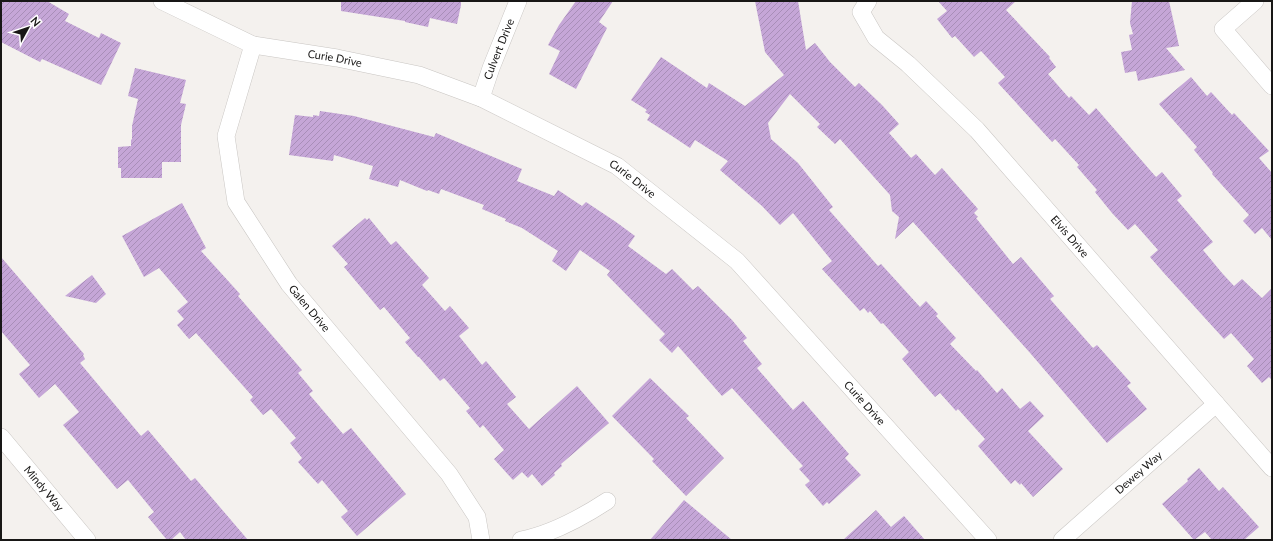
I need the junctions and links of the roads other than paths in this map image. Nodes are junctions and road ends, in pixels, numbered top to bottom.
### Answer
1 (162, 1) edge
2 (518, 1) edge
3 (1255, 1) edge
4 (864, 7) edge
5 (253, 45) junction
6 (1272, 86) edge
7 (481, 98) junction
8 (1216, 404) junction
9 (1, 437) edge
10 (1272, 468) edge
11 (607, 501) dead end
12 (87, 540) edge
13 (481, 540) edge
14 (521, 540) edge
15 (988, 540) edge
16 (1062, 540) edge

1 - 5 street, Curie Drive
2 - 7 street, Culvert Drive
3 - 6 street
4 - 8 street, Elvis Drive
5 - 7 street, Curie Drive
5 - 13 street, Galen Drive
7 - 15 street, Curie Drive
8 - 10 street, Elvis Drive
8 - 16 street, Dewey Way
9 - 12 street, Mindy Way
11 - 14 street

